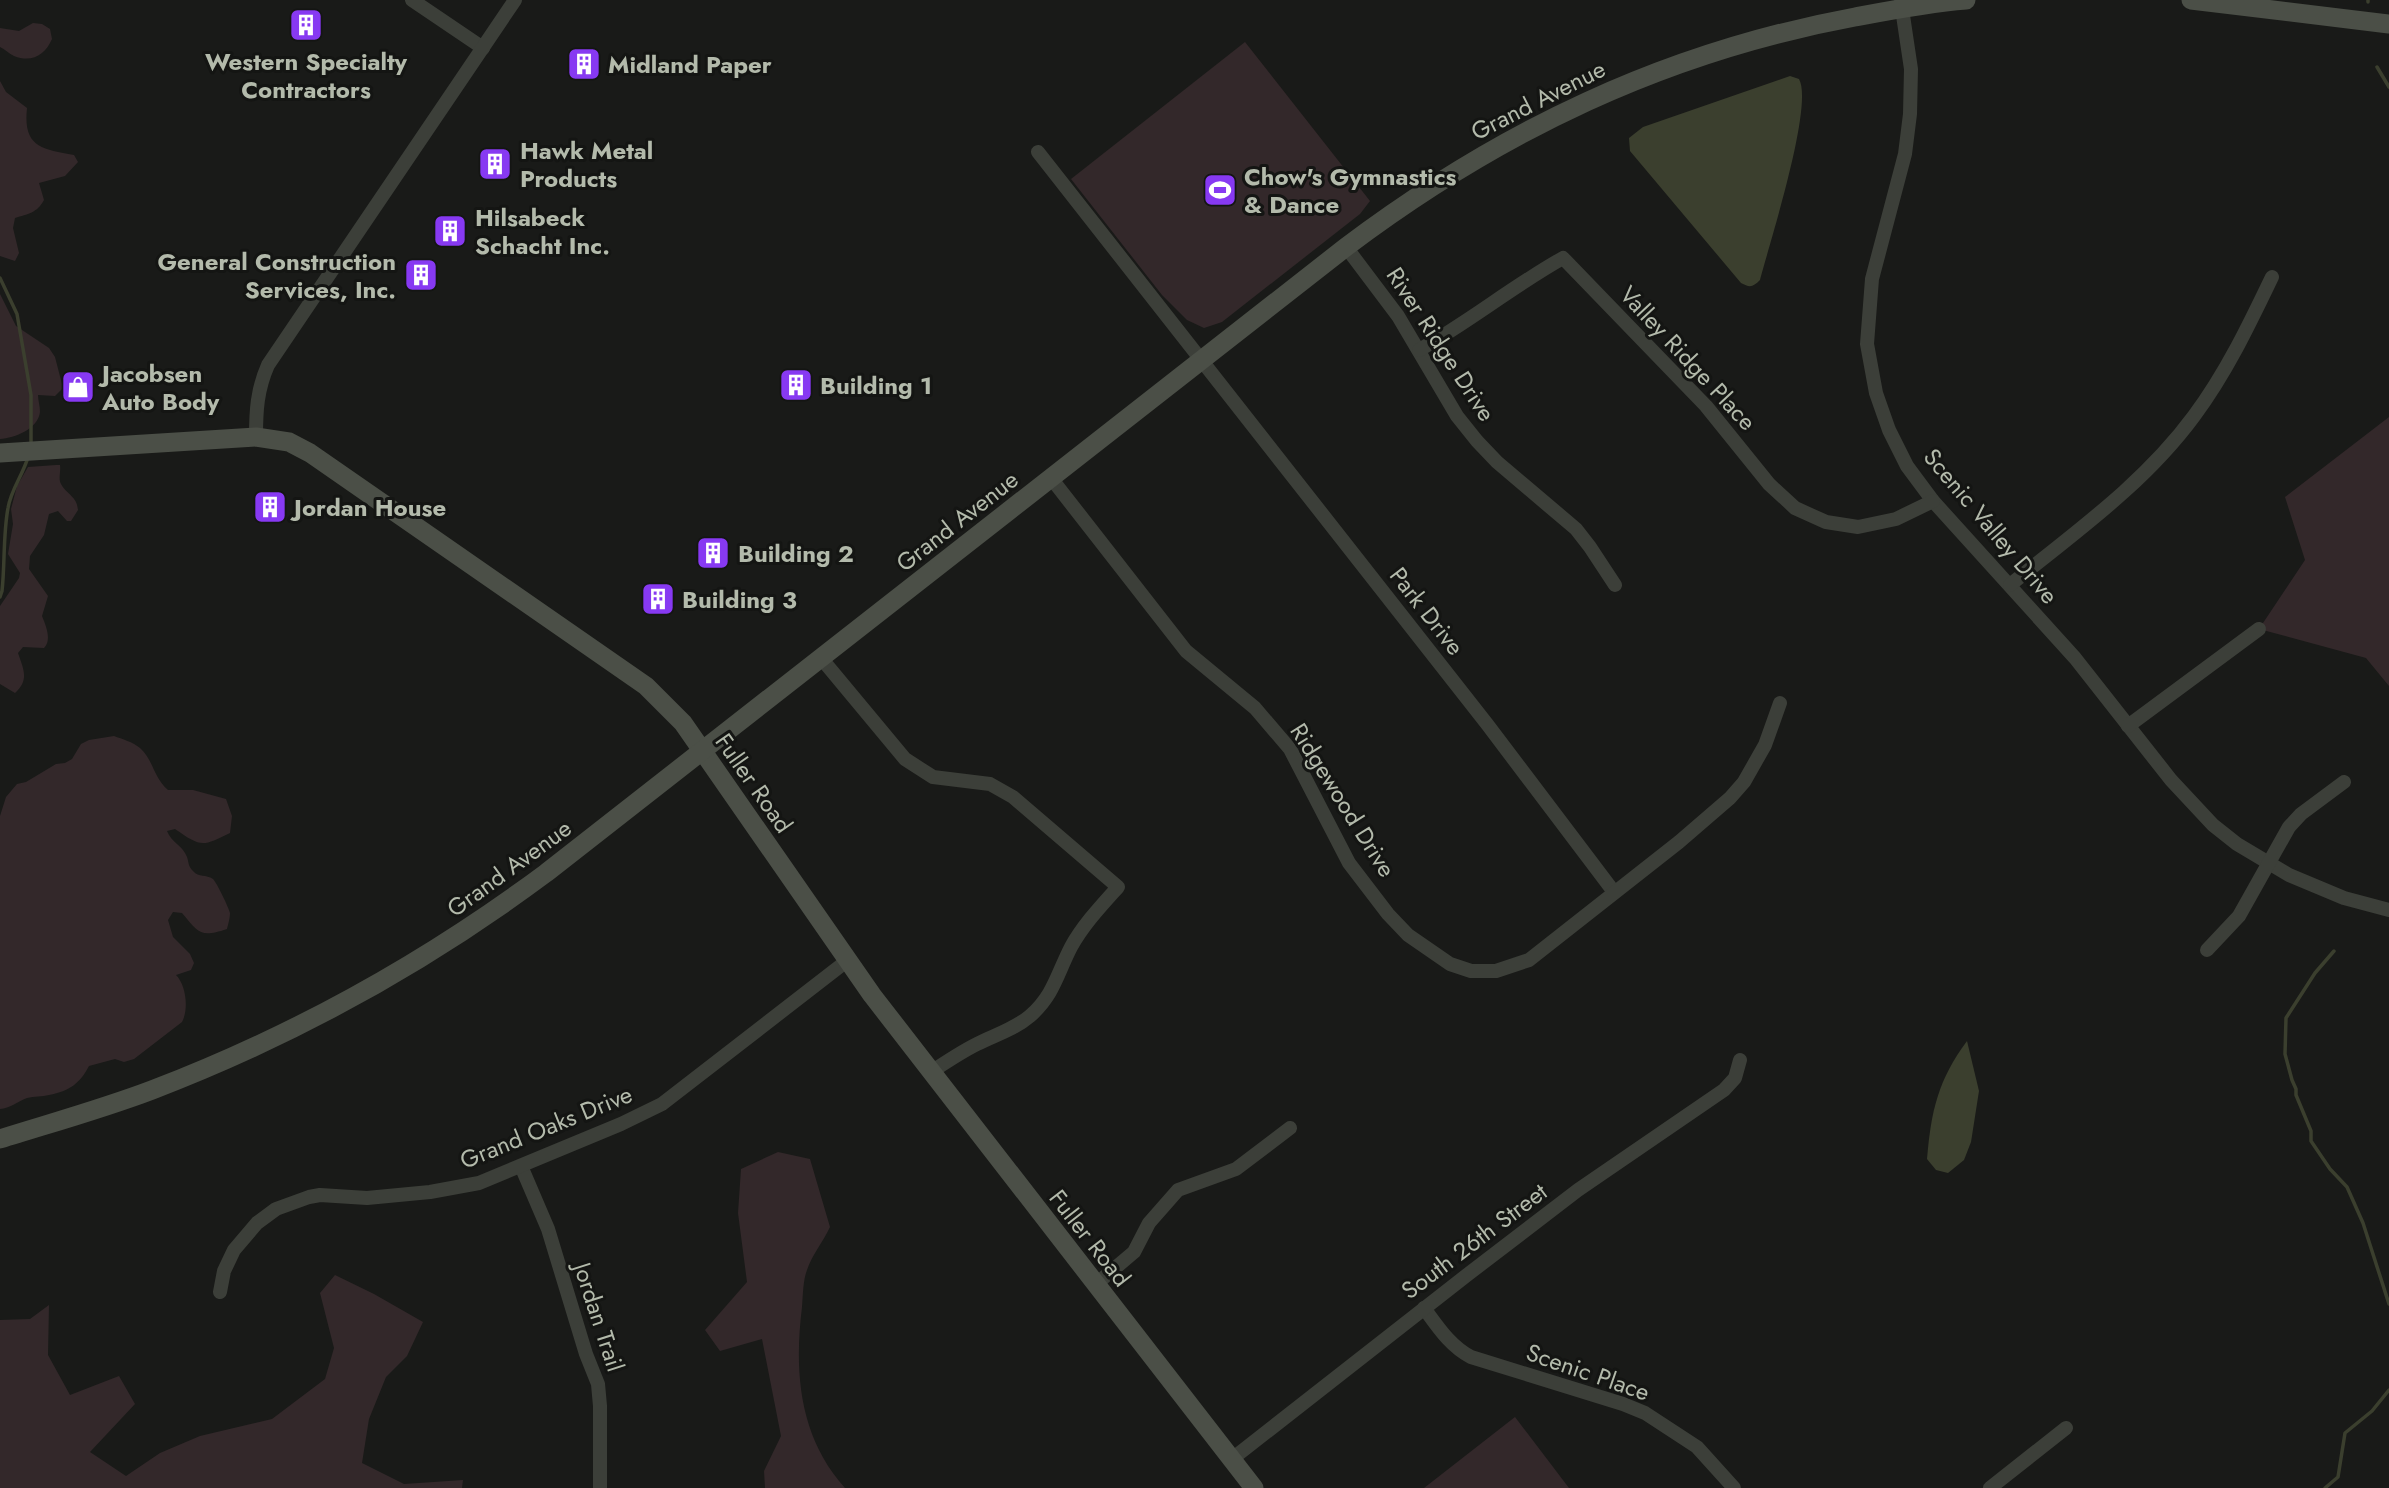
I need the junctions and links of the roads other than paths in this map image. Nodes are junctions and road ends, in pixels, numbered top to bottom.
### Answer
1 (412, 0) edge
2 (515, 0) edge
3 (1966, 0) edge
4 (2191, 0) edge
5 (1901, 4) edge
6 (2389, 23) edge
7 (483, 48) junction
8 (1038, 152) dead end
9 (1346, 247) junction
10 (2272, 277) dead end
11 (1419, 350) junction
12 (1202, 360) junction
13 (256, 437) junction
14 (3, 453) edge
15 (1051, 478) junction
16 (1933, 501) junction
17 (2010, 584) junction
18 (1615, 585) dead end
19 (2259, 629) dead end
20 (821, 658) junction
21 (1780, 703) dead end
22 (2128, 726) junction
23 (702, 751) junction
24 (2344, 782) dead end
25 (2269, 865) junction
26 (1614, 892) junction
27 (2389, 910) edge
28 (2207, 950) dead end
29 (848, 960) junction
30 (1740, 1060) dead end
31 (931, 1072) junction
32 (1290, 1128) dead end
33 (0, 1139) edge
34 (521, 1166) junction
35 (1095, 1284) junction
36 (220, 1292) dead end
37 (1424, 1308) junction
38 (2066, 1428) dead end
39 (1232, 1459) junction
40 (600, 1488) edge
41 (1252, 1488) edge
42 (1734, 1488) edge
43 (1990, 1488) edge

1 - 7 street
2 - 7 street
3 - 5 main road, Grand Avenue
4 - 6 main road
5 - 9 main road, Grand Avenue
5 - 16 street, Scenic Valley Drive
7 - 13 street
8 - 12 street, Park Drive
9 - 11 street, River Ridge Drive
9 - 12 main road, Grand Avenue
10 - 17 street
11 - 16 street, Valley Ridge Place
11 - 18 street, River Ridge Drive
12 - 15 main road, Grand Avenue
12 - 26 street, Park Drive
13 - 14 main road, Fuller Road
13 - 23 main road, Fuller Road
15 - 20 main road, Grand Avenue
15 - 26 street, Ridgewood Drive
16 - 17 street, Scenic Valley Drive
17 - 22 street, Scenic Valley Drive
19 - 22 street
20 - 23 main road, Grand Avenue
20 - 31 street
21 - 26 street, Ridgewood Drive
22 - 25 street, Scenic Valley Drive
23 - 29 main road, Fuller Road
23 - 33 main road, Grand Avenue
24 - 25 street
25 - 27 street, Scenic Valley Drive
25 - 28 street
29 - 31 main road, Fuller Road
29 - 34 street, Grand Oaks Drive
30 - 37 street, South 26th Street
31 - 35 main road, Fuller Road
32 - 35 street
34 - 36 street, Grand Oaks Drive
34 - 40 street, Jordan Trail
35 - 39 main road, Fuller Road
37 - 39 street, South 26th Street
37 - 42 street, Scenic Place
38 - 43 street
39 - 41 main road, Fuller Road

